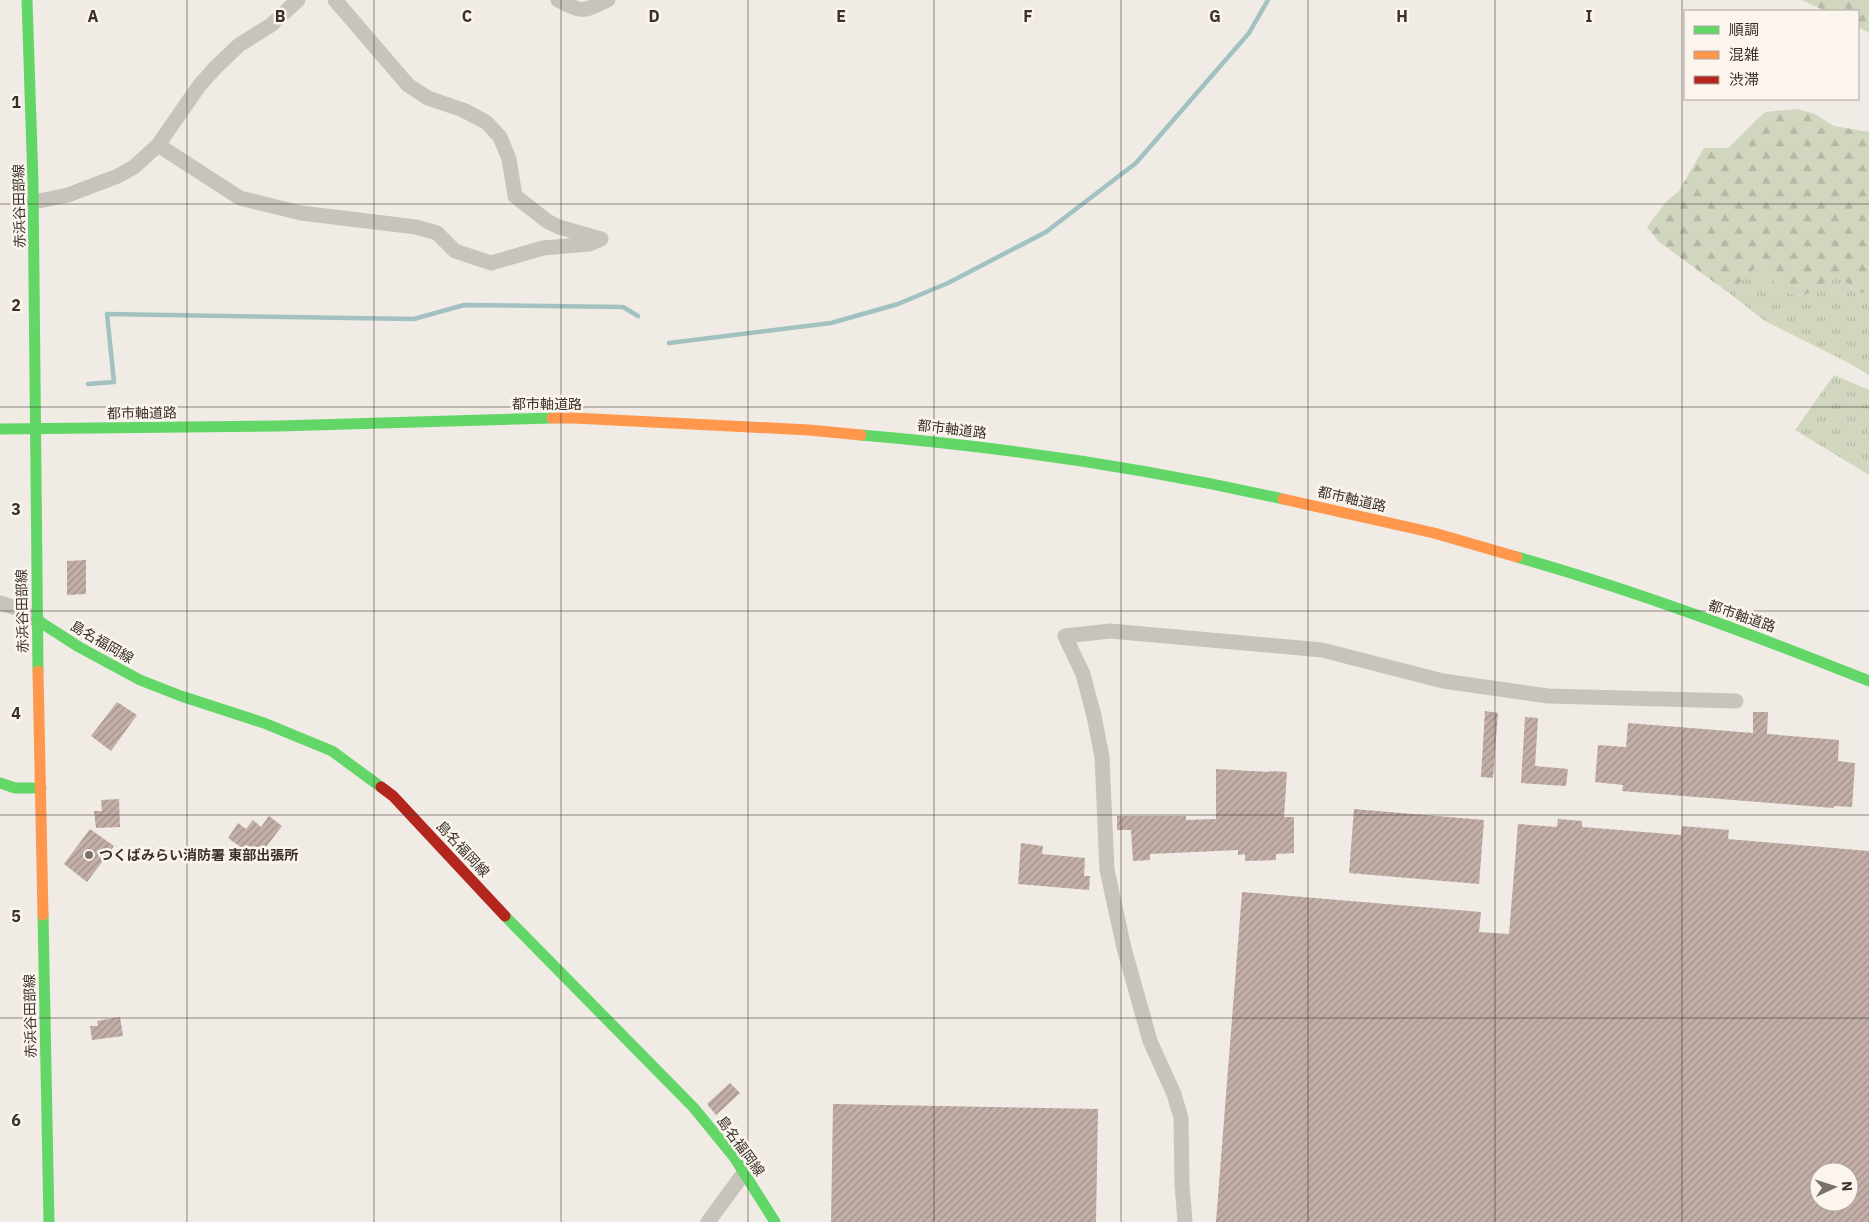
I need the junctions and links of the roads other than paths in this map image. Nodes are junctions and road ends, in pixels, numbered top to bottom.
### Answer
1 (26, 0) edge
2 (298, 0) edge
3 (335, 0) edge
4 (558, 0) edge
5 (608, 0) edge
6 (158, 146) junction
7 (34, 202) junction
8 (0, 429) edge
9 (34, 429) junction
10 (0, 603) edge
11 (37, 620) junction
12 (1869, 681) edge
13 (1736, 701) dead end
14 (0, 783) edge
15 (41, 788) junction
16 (744, 1173) junction
17 (49, 1222) edge
18 (708, 1222) edge
19 (775, 1222) edge
20 (1185, 1222) edge

1 - 7 main road, 赤浜谷田部線
2 - 6 street
3 - 6 street
4 - 5 street
6 - 7 street
7 - 9 main road, 赤浜谷田部線
8 - 9 main road, 都市軸道路
9 - 11 main road, 赤浜谷田部線
9 - 12 main road, 都市軸道路
10 - 11 street
11 - 15 main road, 赤浜谷田部線
11 - 16 main road, 島名福岡線
13 - 20 street
14 - 15 main road
15 - 17 main road, 赤浜谷田部線
16 - 18 street
16 - 19 main road, 島名福岡線

